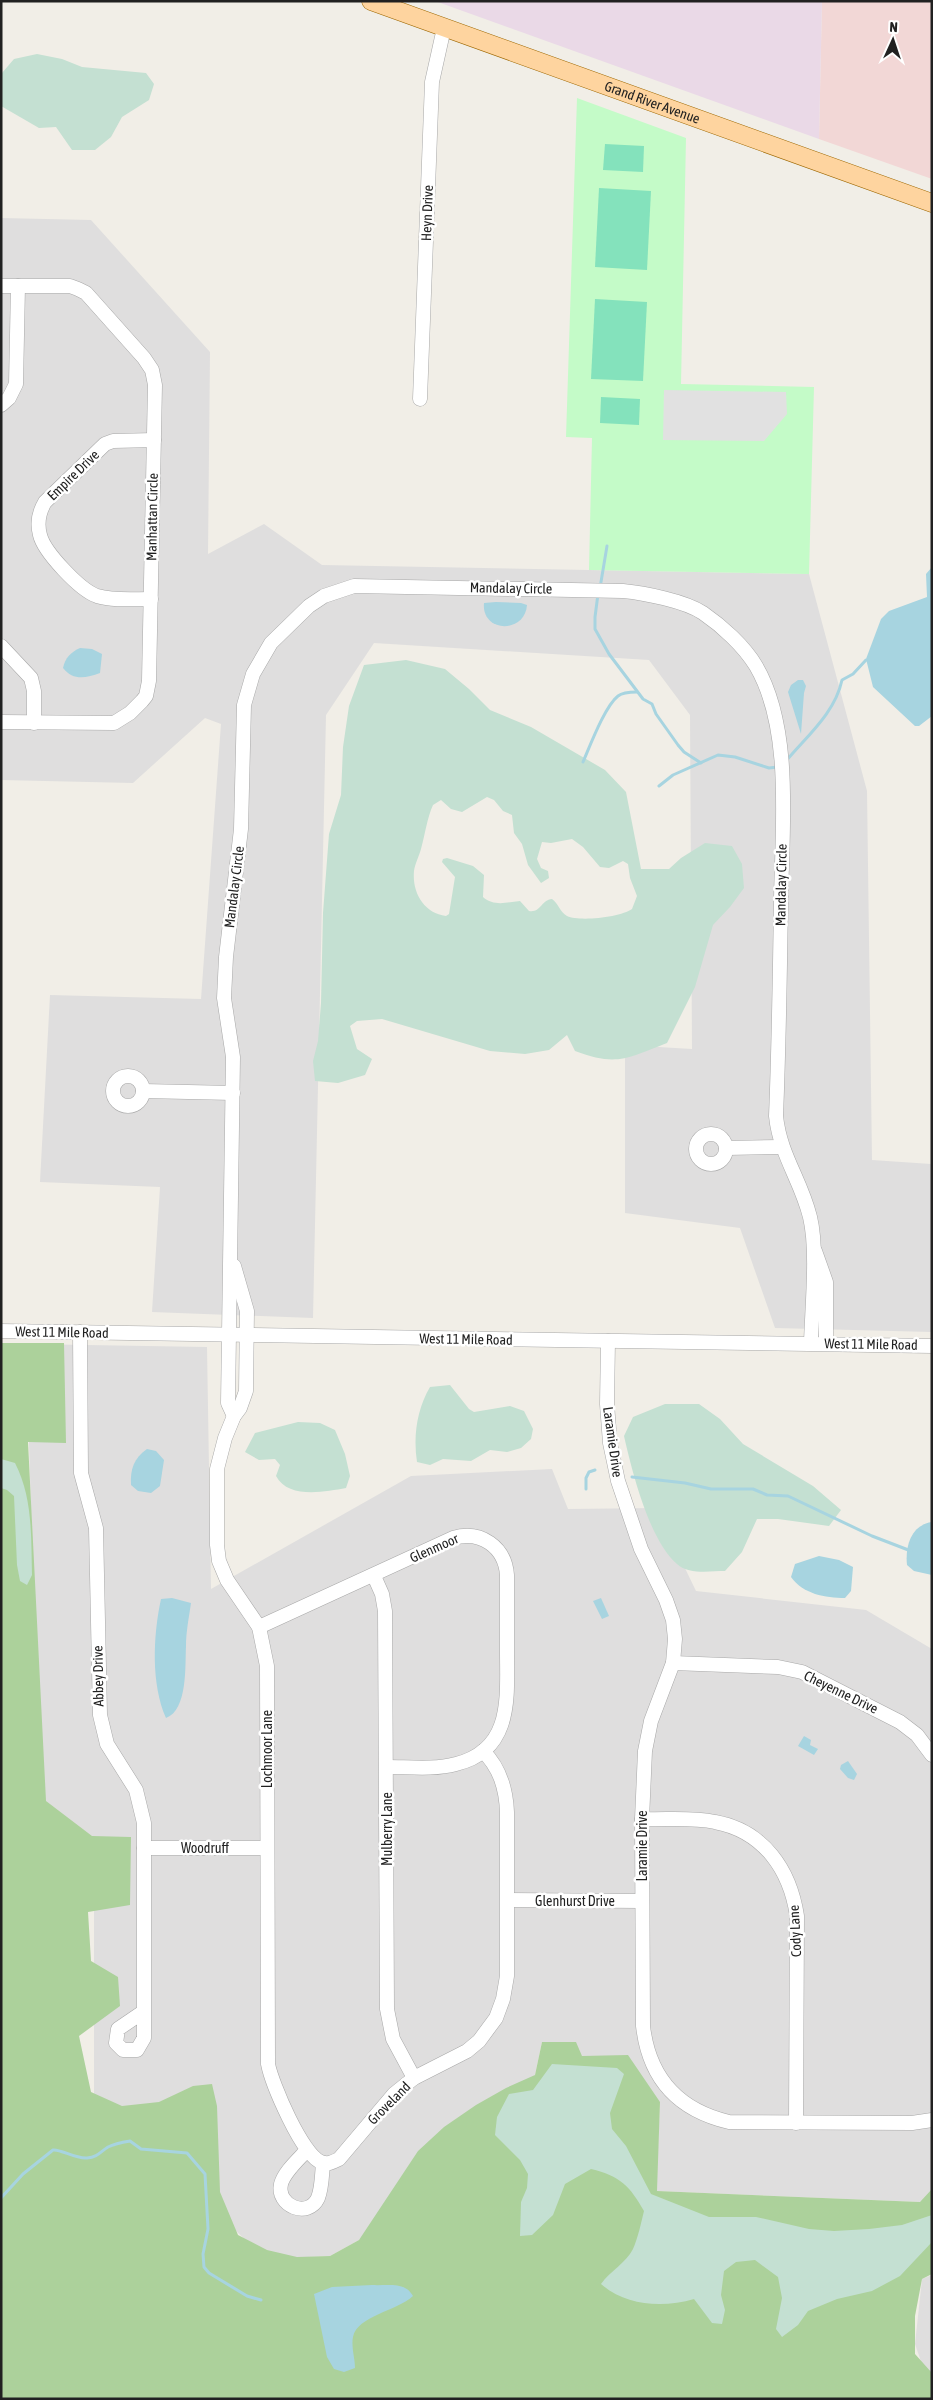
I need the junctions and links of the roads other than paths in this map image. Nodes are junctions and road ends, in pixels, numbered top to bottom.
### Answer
1 (371, 1) edge
2 (444, 28) junction
3 (932, 203) edge
4 (1, 286) edge
5 (18, 286) junction
6 (420, 399) dead end
7 (1, 405) edge
8 (154, 440) junction
9 (151, 599) junction
10 (1, 646) edge
11 (1, 722) edge
12 (34, 723) junction
13 (143, 1091) dead end
14 (233, 1093) junction
15 (726, 1148) dead end
16 (781, 1148) junction
17 (813, 1245) junction
18 (230, 1255) junction
19 (1, 1331) edge
20 (80, 1332) junction
21 (230, 1335) junction
22 (247, 1335) junction
23 (608, 1341) junction
24 (811, 1343) junction
25 (826, 1343) junction
26 (932, 1346) edge
27 (234, 1416) junction
28 (374, 1576) junction
29 (259, 1627) junction
30 (673, 1663) junction
31 (483, 1751) junction
32 (932, 1755) edge
33 (387, 1767) junction
34 (642, 1819) junction
35 (144, 1848) junction
36 (267, 1848) junction
37 (508, 1900) junction
38 (642, 1901) junction
39 (143, 2012) dead end
40 (414, 2078) junction
41 (932, 2120) edge
42 (796, 2123) junction
43 (307, 2150) junction
44 (323, 2163) junction

1 - 2 main road, Grand River Avenue
2 - 3 main road, Grand River Avenue
2 - 6 street, Heyn Drive
4 - 5 street, Manhattan Circle
5 - 7 street
5 - 8 street, Manhattan Circle
8 - 9 street, Manhattan Circle
8 - 9 street, Empire Drive
9 - 12 street, Manhattan Circle
10 - 12 street
11 - 12 street, Manhattan Circle
13 - 14 street
14 - 16 street, Mandalay Circle
14 - 18 street, Mandalay Circle
15 - 16 street
16 - 17 street, Mandalay Circle
17 - 24 street, Mandalay Circle
17 - 25 street
18 - 21 street, Mandalay Circle
18 - 22 street, Lochmoor Lane
19 - 20 street, West 11 Mile Road
20 - 21 street, West 11 Mile Road
20 - 35 street, Abbey Drive
21 - 22 street, West 11 Mile Road
21 - 27 street, Mandalay Circle
22 - 23 street, West 11 Mile Road
22 - 27 street, Lochmoor Lane
23 - 24 street, West 11 Mile Road
23 - 30 street, Laramie Drive
24 - 25 street, West 11 Mile Road
25 - 26 street, West 11 Mile Road
27 - 29 street, Lochmoor Lane
28 - 29 street, Glenmoor
28 - 31 street, Glenmoor
28 - 33 street, Mulberry Lane
29 - 36 street, Lochmoor Lane
30 - 32 street, Cheyenne Drive
30 - 34 street, Laramie Drive
31 - 33 street, Glenmoor
31 - 37 street
33 - 40 street, Mulberry Lane
34 - 38 street, Laramie Drive
34 - 42 street, Cody Lane
35 - 36 street, Woodruff
35 - 39 street, Abbey Drive
36 - 43 street, Lochmoor Lane
37 - 38 street, Glenhurst Drive
37 - 40 street, Groveland
38 - 42 street, Laramie Drive
40 - 44 street, Groveland
41 - 42 street, Laramie Drive
43 - 44 street, Lochmoor Lane
43 - 44 street

